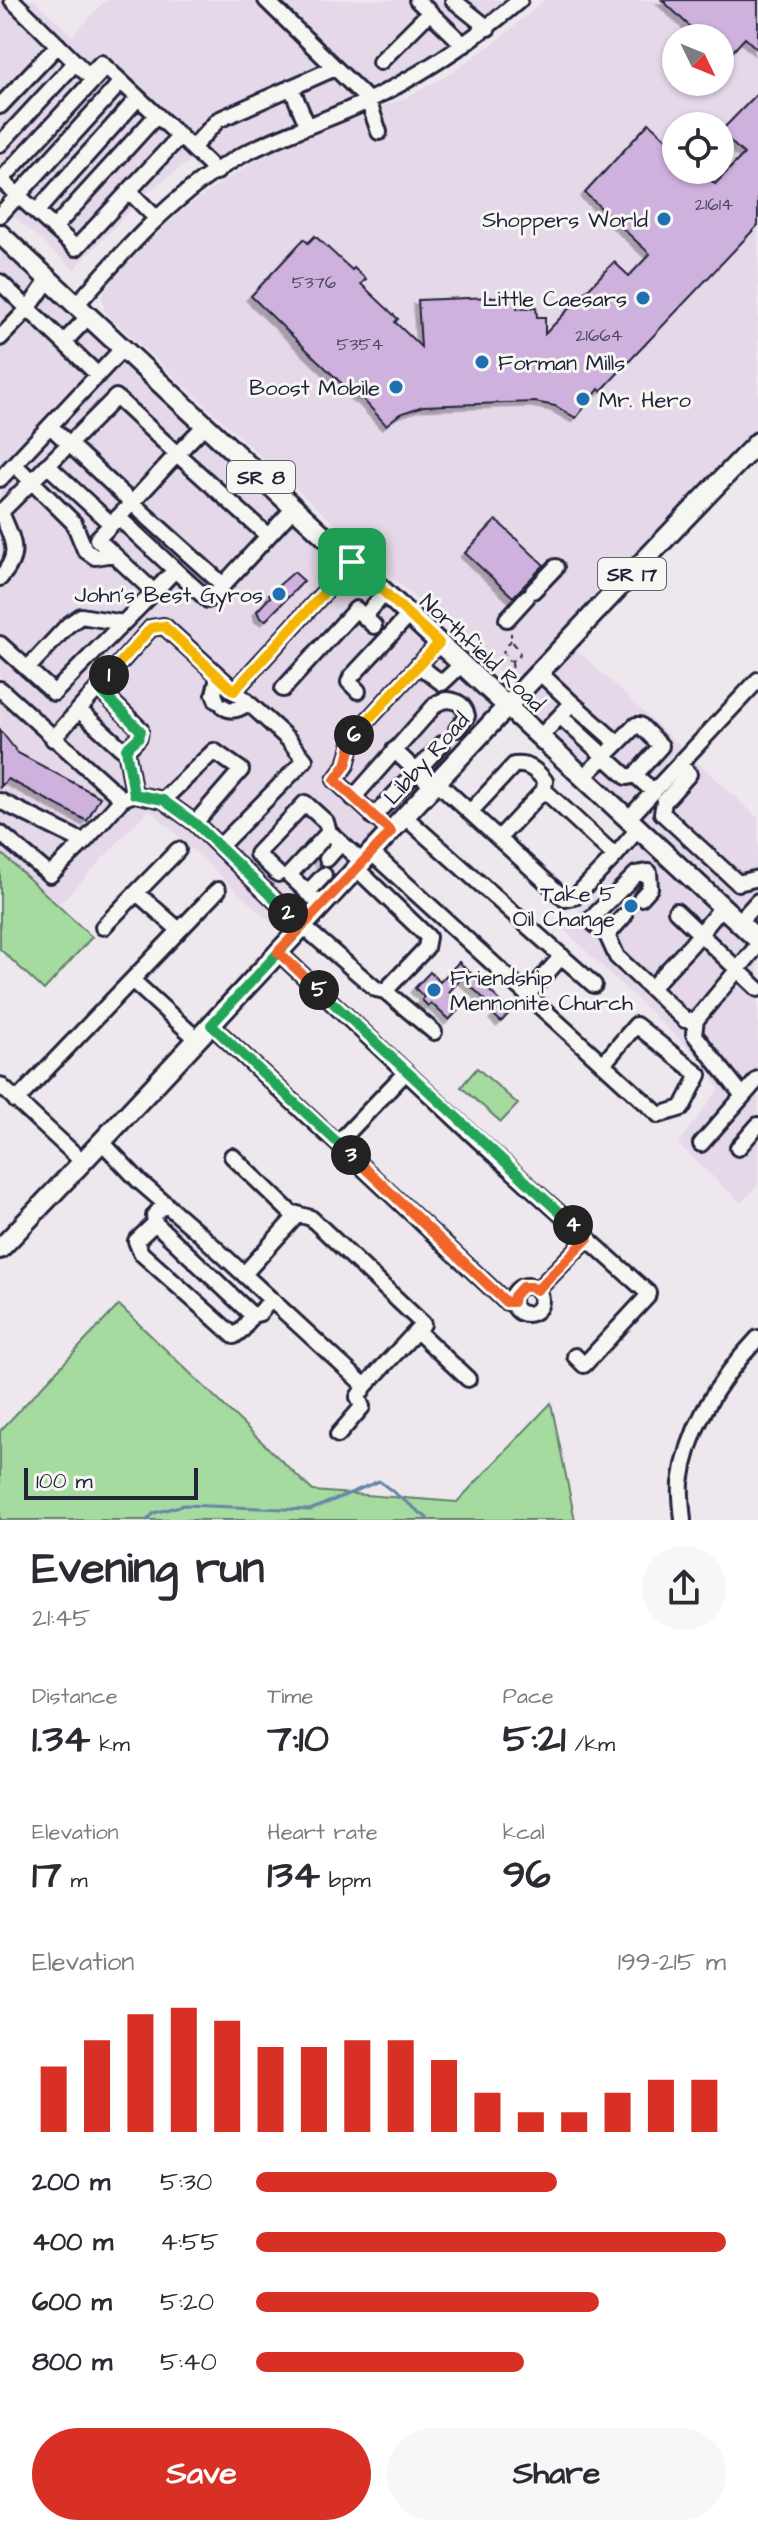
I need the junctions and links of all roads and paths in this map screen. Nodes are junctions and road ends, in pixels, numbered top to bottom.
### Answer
1 (12, 0) edge
2 (266, 0) edge
3 (417, 0) edge
4 (453, 0) edge
5 (520, 0) edge
6 (470, 5) edge
7 (430, 12) junction
8 (488, 28) junction
9 (58, 45) junction
10 (464, 45) junction
11 (380, 62) dead end
12 (75, 63) junction
13 (106, 67) junction
14 (335, 68) junction
15 (121, 82) junction
16 (291, 87) junction
17 (138, 98) junction
18 (368, 100) junction
19 (0, 106) edge
20 (157, 115) junction
21 (307, 125) junction
22 (379, 132) dead end
23 (180, 136) junction
24 (0, 144) edge
25 (192, 148) junction
26 (217, 172) junction
27 (1, 179) edge
28 (129, 191) junction
29 (18, 195) junction
30 (36, 212) junction
31 (0, 215) edge
32 (156, 218) junction
33 (54, 228) junction
34 (0, 234) edge
35 (49, 279) junction
36 (0, 282) edge
37 (28, 309) junction
38 (83, 310) junction
39 (0, 338) edge
40 (64, 342) junction
41 (123, 348) junction
42 (98, 375) junction
43 (205, 425) junction
44 (51, 427) junction
45 (758, 442) edge
46 (70, 444) junction
47 (177, 454) junction
48 (14, 464) junction
49 (47, 465) junction
50 (0, 479) edge
51 (32, 480) junction
52 (132, 503) junction
53 (294, 508) junction
54 (1, 512) edge
55 (115, 521) junction
56 (268, 536) junction
57 (113, 554) junction
58 (352, 562) junction
59 (556, 567) dead end
60 (175, 570) junction
61 (0, 578) edge
62 (223, 585) junction
63 (154, 592) junction
64 (385, 593) junction
65 (409, 615) junction
66 (509, 622) joint
67 (123, 623) junction
68 (511, 640) junction
69 (439, 643) junction
70 (0, 644) edge
71 (512, 661) junction
72 (462, 664) junction
73 (418, 665) junction
74 (27, 669) junction
75 (539, 672) junction
76 (513, 674) dead end
77 (218, 677) junction
78 (758, 680) edge
79 (98, 688) junction
80 (0, 689) edge
81 (283, 689) dead end
82 (234, 691) junction
83 (358, 691) dead end
84 (248, 703) junction
85 (572, 703) junction
86 (506, 706) junction
87 (79, 710) junction
88 (560, 716) junction
89 (450, 736) junction
90 (540, 737) junction
91 (53, 739) junction
92 (473, 743) junction
93 (617, 743) junction
94 (126, 749) junction
95 (394, 750) junction
96 (604, 757) junction
97 (679, 764) junction
98 (416, 771) junction
99 (635, 775) junction
100 (583, 778) junction
101 (435, 784) junction
102 (544, 790) junction
103 (654, 792) junction
104 (128, 796) junction
105 (353, 798) junction
106 (163, 800) junction
107 (0, 801) edge
108 (471, 811) junction
109 (373, 817) junction
110 (405, 817) junction
111 (195, 823) junction
112 (633, 824) junction
113 (329, 832) junction
114 (391, 832) junction
115 (0, 833) edge
116 (499, 838) junction
117 (84, 842) junction
118 (220, 846) junction
119 (344, 846) junction
120 (178, 850) dead end
121 (665, 854) junction
122 (615, 856) junction
123 (364, 862) junction
124 (649, 872) junction
125 (278, 874) dead end
126 (758, 878) edge
127 (218, 890) dead end
128 (304, 890) junction
129 (137, 893) junction
130 (641, 898) tunnel mouth
131 (758, 901) edge
132 (322, 906) junction
133 (722, 907) junction
134 (676, 911) dead end
135 (624, 916) tunnel mouth
136 (738, 923) junction
137 (303, 926) junction
138 (103, 927) dead end
139 (179, 930) junction
140 (699, 934) junction
141 (607, 935) junction
142 (758, 943) edge
143 (278, 952) junction
144 (562, 956) junction
145 (737, 971) junction
146 (132, 980) junction
147 (594, 985) dead end
148 (651, 988) junction
149 (758, 989) edge
150 (385, 991) junction
151 (527, 995) junction
152 (696, 1020) junction
153 (211, 1025) junction
154 (434, 1032) dead end
155 (197, 1039) junction
156 (603, 1064) junction
157 (406, 1072) junction
158 (758, 1079) edge
159 (0, 1085) edge
160 (743, 1096) junction
161 (16, 1101) junction
162 (758, 1125) edge
163 (102, 1142) junction
164 (338, 1143) junction
165 (701, 1144) dead end
166 (738, 1148) dead end
167 (232, 1156) dead end
168 (83, 1162) junction
169 (165, 1203) junction
170 (298, 1214) junction
171 (155, 1223) junction
172 (588, 1238) junction
173 (0, 1249) edge
174 (244, 1274) junction
175 (537, 1290) junction
176 (271, 1299) junction
177 (513, 1302) junction
178 (252, 1315) junction
179 (417, 1331) junction
180 (758, 1338) edge
181 (575, 1356) dead end
182 (468, 1379) dead end
183 (365, 1386) junction
184 (338, 1435) dead end
185 (683, 1520) edge

1 - 9 street
2 - 14 street
3 - 7 street
4 - 6 street
5 - 8 street
6 - 8 street
7 - 10 street
7 - 11 street
8 - 10 street
9 - 12 street
9 - 19 street
10 - 18 street
12 - 13 street
12 - 24 street
13 - 15 street
13 - 27 street
14 - 16 street
14 - 18 street
15 - 17 street
15 - 29 street
16 - 21 street
16 - 25 street
17 - 20 street
17 - 30 street
18 - 21 street
18 - 22 street
20 - 23 street
20 - 33 street
21 - 26 street
23 - 25 street
23 - 28 street
25 - 26 street
26 - 32 street
27 - 29 street
28 - 32 street
28 - 33 street
29 - 30 street
29 - 31 street
30 - 33 street
32 - 38 street
34 - 35 main road, Northfield Road / SR 8
35 - 37 street
35 - 38 main road, Northfield Road / SR 8
36 - 37 street
37 - 39 street
37 - 40 street
38 - 40 street
38 - 41 main road, Northfield Road / SR 8
40 - 42 street
41 - 42 street
41 - 43 main road, Northfield Road / SR 8
42 - 44 street
43 - 47 street
43 - 53 main road, Northfield Road / SR 8
44 - 46 street
44 - 48 street
45 - 75 main road, Libby Road / SR 17
46 - 47 street
46 - 49 street
46 - 52 street
47 - 52 street
47 - 56 street
48 - 50 street
48 - 51 street
49 - 51 street
49 - 55 street
51 - 54 street
51 - 57 street
52 - 55 street
52 - 62 street
53 - 56 street
53 - 58 main road, Northfield Road / SR 8
54 - 61 street
55 - 57 street
55 - 60 street
56 - 62 street
57 - 63 street
58 - 64 main road, Northfield Road / SR 8
58 - 82 street
59 - 66 street
60 - 62 street
60 - 63 street
63 - 67 street
64 - 65 main road, Northfield Road / SR 8
64 - 81 street
65 - 69 main road, Northfield Road / SR 8
65 - 83 street
66 - 68 path
67 - 74 street
67 - 74 street
68 - 71 path
68 - 71 path
69 - 72 main road, Northfield Road / SR 8
69 - 73 street
70 - 74 street
71 - 76 path
72 - 73 street
72 - 86 main road, Northfield Road / SR 8
73 - 105 street
75 - 85 street
75 - 86 main road, Libby Road / SR 17
77 - 79 street
77 - 82 street
77 - 84 street
78 - 97 street
79 - 87 street
79 - 94 street
80 - 91 street
82 - 84 street
84 - 118 street
85 - 88 street
85 - 93 street
86 - 90 main road, Northfield Road / SR 8
86 - 92 main road, Libby Road / SR 17
87 - 91 street
87 - 94 street
88 - 90 street
88 - 96 street
89 - 92 street
89 - 95 street
89 - 98 street
90 - 100 main road, Northfield Road / SR 8
91 - 104 street
92 - 101 main road, Libby Road / SR 17
93 - 96 street
93 - 99 street
94 - 104 street
95 - 98 street
95 - 105 street
96 - 99 street
96 - 100 street
97 - 103 street
97 - 126 street
98 - 101 street
98 - 109 street
99 - 103 street
100 - 112 main road, Northfield Road / SR 8
101 - 108 street
101 - 110 main road, Libby Road / SR 17
102 - 108 street
102 - 116 street
102 - 122 street
103 - 112 street
104 - 106 street
104 - 117 street
105 - 109 street
106 - 111 street
106 - 111 street
107 - 117 street
108 - 116 street
109 - 114 street
110 - 114 main road, Libby Road / SR 17
110 - 144 street
111 - 118 street
112 - 121 main road, Northfield Road / SR 8
112 - 122 street
113 - 119 street
113 - 125 street
113 - 128 street
114 - 123 main road, Libby Road / SR 17
115 - 117 street
116 - 122 street
118 - 137 street
119 - 123 street
119 - 128 street
120 - 129 street
121 - 124 street
121 - 133 main road, Northfield Road / SR 8
123 - 132 main road, Libby Road / SR 17
123 - 150 street
123 - 151 street
124 - 130 street
124 - 141 street
127 - 139 street
128 - 132 street
129 - 138 street
129 - 139 street
131 - 136 street
132 - 137 main road, Libby Road / SR 17
133 - 136 main road, Northfield Road / SR 8
133 - 140 street
134 - 140 street
135 - 141 street
136 - 142 main road, Northfield Road / SR 8
137 - 143 main road, Libby Road / SR 17
137 - 150 street
139 - 146 street
140 - 145 street
140 - 148 street
141 - 148 street
142 - 145 street
143 - 153 main road, Libby Road / SR 17
143 - 157 street
144 - 147 street
144 - 151 street
145 - 149 street
145 - 152 street
146 - 155 street
146 - 161 street
148 - 152 street
150 - 154 street
151 - 156 street
152 - 160 street
153 - 155 main road, Libby Road / SR 17
153 - 164 street
155 - 163 main road, Libby Road / SR 17
156 - 156 street
157 - 164 street
157 - 172 street
158 - 160 street
159 - 161 street
160 - 165 street
161 - 168 street
162 - 166 street
163 - 168 main road, Libby Road / SR 17
163 - 169 street
164 - 177 street
167 - 170 street
168 - 173 main road, Libby Road / SR 17
169 - 171 street
169 - 174 street
170 - 174 street
170 - 179 street
171 - 178 street
171 - 178 street
172 - 175 street
172 - 181 street
174 - 176 street
175 - 177 street
175 - 177 street
176 - 178 street
176 - 183 street
179 - 182 street
179 - 183 street
180 - 185 street
183 - 184 street

